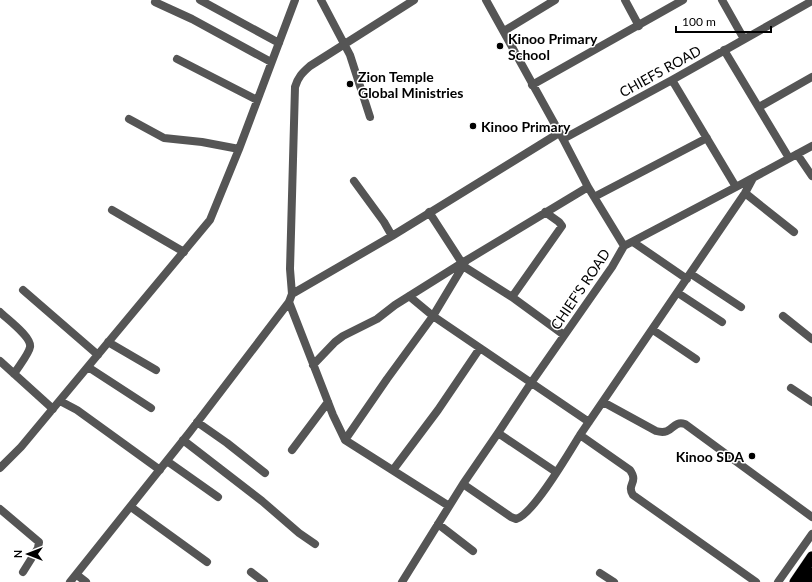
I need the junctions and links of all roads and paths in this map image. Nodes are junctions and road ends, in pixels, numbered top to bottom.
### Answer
1 (200, 0) edge
2 (295, 0) edge
3 (321, 0) edge
4 (414, 0) edge
5 (486, 0) edge
6 (555, 0) edge
7 (625, 0) edge
8 (682, 0) edge
9 (722, 0) edge
10 (812, 1) edge
11 (155, 2) dead end
12 (639, 26) junction
13 (504, 31) junction
14 (744, 39) junction
15 (279, 43) junction
16 (344, 44) junction
17 (724, 50) junction
18 (177, 59) dead end
19 (271, 62) junction
20 (812, 77) edge
21 (672, 80) junction
22 (532, 85) junction
23 (257, 100) junction
24 (759, 107) junction
25 (370, 117) dead end
26 (129, 119) dead end
27 (561, 136) junction
28 (707, 138) junction
29 (812, 146) edge
30 (238, 150) junction
31 (793, 156) junction
32 (812, 176) edge
33 (753, 178) junction
34 (354, 181) dead end
35 (736, 187) junction
36 (588, 188) junction
37 (746, 193) junction
38 (594, 197) junction
39 (112, 210) dead end
40 (429, 212) junction
41 (545, 212) junction
42 (794, 232) dead end
43 (392, 236) junction
44 (633, 242) junction
45 (624, 246) junction
46 (184, 252) junction
47 (464, 263) junction
48 (689, 276) junction
49 (23, 290) dead end
50 (678, 293) junction
51 (292, 294) junction
52 (409, 296) junction
53 (512, 297) junction
54 (289, 302) junction
55 (741, 307) dead end
56 (0, 312) edge
57 (433, 316) junction
58 (783, 316) dead end
59 (722, 322) dead end
60 (653, 330) junction
61 (564, 335) junction
62 (812, 339) edge
63 (108, 342) junction
64 (480, 348) junction
65 (98, 355) junction
66 (696, 359) dead end
67 (0, 361) edge
68 (313, 365) junction
69 (88, 367) junction
70 (156, 370) dead end
71 (14, 374) junction
72 (530, 383) junction
73 (791, 388) dead end
74 (60, 400) junction
75 (328, 402) junction
76 (603, 402) junction
77 (812, 402) edge
78 (151, 408) dead end
79 (53, 409) junction
80 (197, 422) junction
81 (589, 422) junction
82 (498, 434) junction
83 (580, 435) junction
84 (183, 440) junction
85 (345, 440) junction
86 (292, 450) dead end
87 (167, 461) junction
88 (0, 468) edge
89 (160, 470) junction
90 (393, 470) junction
91 (556, 472) junction
92 (265, 473) dead end
93 (463, 484) junction
94 (218, 497) dead end
95 (132, 505) junction
96 (449, 506) junction
97 (0, 509) edge
98 (812, 517) edge
99 (438, 524) junction
100 (812, 534) edge
101 (315, 544) dead end
102 (191, 546) dead end
103 (474, 551) dead end
104 (812, 557) edge
105 (207, 562) dead end
106 (24, 572) dead end
107 (251, 572) dead end
108 (812, 572) edge
109 (600, 573) dead end
110 (76, 575) junction
111 (404, 581) edge
112 (70, 582) edge
113 (86, 582) edge
114 (264, 582) edge
115 (614, 582) edge
116 (756, 582) edge
117 (778, 582) edge
118 (795, 582) edge
119 (805, 582) edge

1 - 15 street
2 - 15 street
3 - 16 street
4 - 16 street
5 - 13 street, CHIEF'S ROAD
6 - 13 street
7 - 12 street
8 - 12 street
9 - 14 street
10 - 14 street, CHIEFS ROAD
11 - 19 street
12 - 22 street
13 - 22 street, CHIEF'S ROAD
14 - 17 street, CHIEFS ROAD
15 - 19 street
16 - 25 street
16 - 51 street
17 - 21 street, CHIEFS ROAD
17 - 24 street
18 - 23 street
19 - 23 street
20 - 24 street
21 - 27 street, CHIEFS ROAD
21 - 28 street
22 - 27 street, CHIEF'S ROAD
23 - 30 street
24 - 31 street
26 - 30 street
27 - 36 street, CHIEF'S ROAD
27 - 40 street, CHIEFS ROAD
28 - 35 street
28 - 38 street
29 - 31 street
30 - 46 street
31 - 32 street
31 - 33 street
33 - 35 street
33 - 37 street
34 - 43 street
35 - 44 street
36 - 38 street, CHIEF'S ROAD
36 - 41 street
37 - 42 street
37 - 48 street
38 - 45 street, CHIEF'S ROAD
39 - 46 street
40 - 43 street, CHIEFS ROAD
40 - 47 street
41 - 47 street
41 - 53 street
43 - 51 street, CHIEFS ROAD
44 - 45 street
44 - 48 street
45 - 61 street, CHIEF'S ROAD
46 - 63 street
47 - 52 street
47 - 53 street
47 - 57 street
48 - 50 street
48 - 55 street
49 - 65 street
50 - 59 street
50 - 60 street
51 - 54 street
52 - 57 street
52 - 68 street
53 - 61 street
54 - 68 street
54 - 80 street
56 - 71 street
57 - 64 street
57 - 85 street
58 - 62 street
60 - 66 street
60 - 76 street
61 - 72 street, CHIEF'S ROAD
63 - 65 street
63 - 70 street
64 - 72 street
64 - 90 street
65 - 69 street
67 - 71 street
68 - 75 street
69 - 74 street
69 - 78 street
71 - 79 street
72 - 81 street
72 - 82 street, CHIEF'S ROAD
73 - 77 street
74 - 79 street
74 - 89 street
75 - 85 street
75 - 86 street
76 - 81 street
76 - 98 street
79 - 88 street
80 - 84 street
80 - 92 street
81 - 83 street
82 - 91 street
82 - 93 street, CHIEF'S ROAD
83 - 91 street
83 - 116 street
84 - 87 street
84 - 101 street
85 - 90 street
87 - 89 street
87 - 94 street
89 - 95 street
90 - 96 street
91 - 93 street
93 - 96 street, CHIEF'S ROAD
95 - 102 street
95 - 105 street
95 - 110 street
96 - 99 street, CHIEF'S ROAD
97 - 106 street
99 - 103 street
99 - 111 street, CHIEF'S ROAD
100 - 117 street
104 - 118 highway
107 - 114 street
108 - 119 highway
109 - 115 street
110 - 112 street
110 - 113 street

